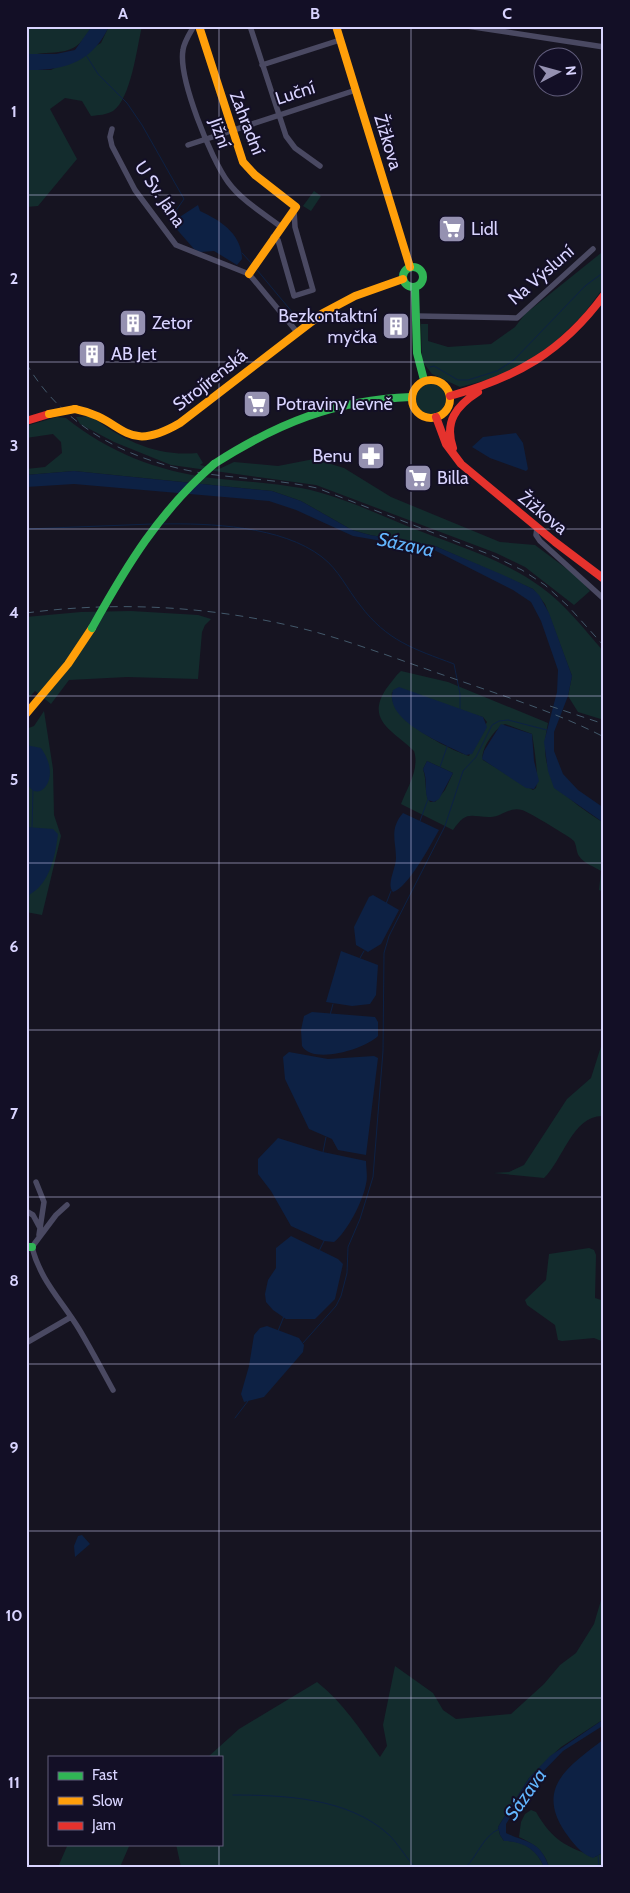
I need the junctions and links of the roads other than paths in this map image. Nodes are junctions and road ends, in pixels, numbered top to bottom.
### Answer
1 (194, 26) edge
2 (198, 26) edge
3 (250, 26) edge
4 (336, 26) edge
5 (467, 26) edge
6 (505, 29) edge
7 (340, 40) junction
8 (604, 48) edge
9 (262, 65) junction
10 (356, 90) junction
11 (278, 114) junction
12 (112, 129) dead end
13 (231, 130) junction
14 (205, 140) junction
15 (188, 145) dead end
16 (320, 166) dead end
17 (294, 210) junction
18 (281, 225) junction
19 (295, 227) junction
20 (274, 237) junction
21 (593, 249) dead end
22 (410, 267) junction
23 (248, 274) junction
24 (403, 279) junction
25 (415, 287) junction
26 (604, 295) edge
27 (417, 316) junction
28 (296, 332) junction
29 (424, 380) junction
30 (492, 384) junction
31 (450, 396) junction
32 (411, 397) junction
33 (436, 417) junction
34 (26, 421) edge
35 (461, 464) junction
36 (537, 528) junction
37 (604, 579) edge
38 (604, 599) edge
39 (27, 713) edge
40 (36, 1182) dead end
41 (68, 1205) dead end
42 (26, 1210) edge
43 (40, 1228) junction
44 (39, 1235) junction
45 (29, 1247) edge
46 (71, 1317) junction
47 (26, 1343) edge
48 (113, 1390) dead end

1 - 14 street, Jižní
2 - 13 main road, Zahradní
3 - 9 street
4 - 7 main road, Žižkova
5 - 6 street
6 - 8 street
7 - 9 street
7 - 10 main road, Žižkova
9 - 11 street
10 - 11 street, Luční
10 - 22 main road, Žižkova
11 - 13 street, Luční
11 - 16 street
12 - 23 street, U Sv. Jána
13 - 14 street, Luční
13 - 17 main road, Zahradní
14 - 15 street, Luční
14 - 18 street, Jižní
17 - 18 main road
17 - 19 street
18 - 19 street
18 - 20 main road
19 - 20 street
20 - 23 main road
21 - 27 street, Na Výsluní
22 - 24 main road
22 - 25 main road, Žižkova
23 - 28 street, U Sv. Jána
24 - 25 main road
24 - 28 main road, Strojírenská
25 - 27 main road, Žižkova
26 - 30 main road
27 - 29 main road, Žižkova
28 - 34 main road, Strojírenská, bridge
29 - 31 main road
29 - 32 main road
30 - 31 main road
30 - 35 main road
31 - 33 main road
32 - 33 main road
32 - 39 main road, bridge
33 - 35 main road, Žižkova
35 - 36 main road, Žižkova
36 - 37 main road, Žižkova
36 - 38 street
40 - 43 street
41 - 44 street
42 - 43 street
43 - 44 street
44 - 45 street
45 - 46 street
46 - 47 street
46 - 48 street

